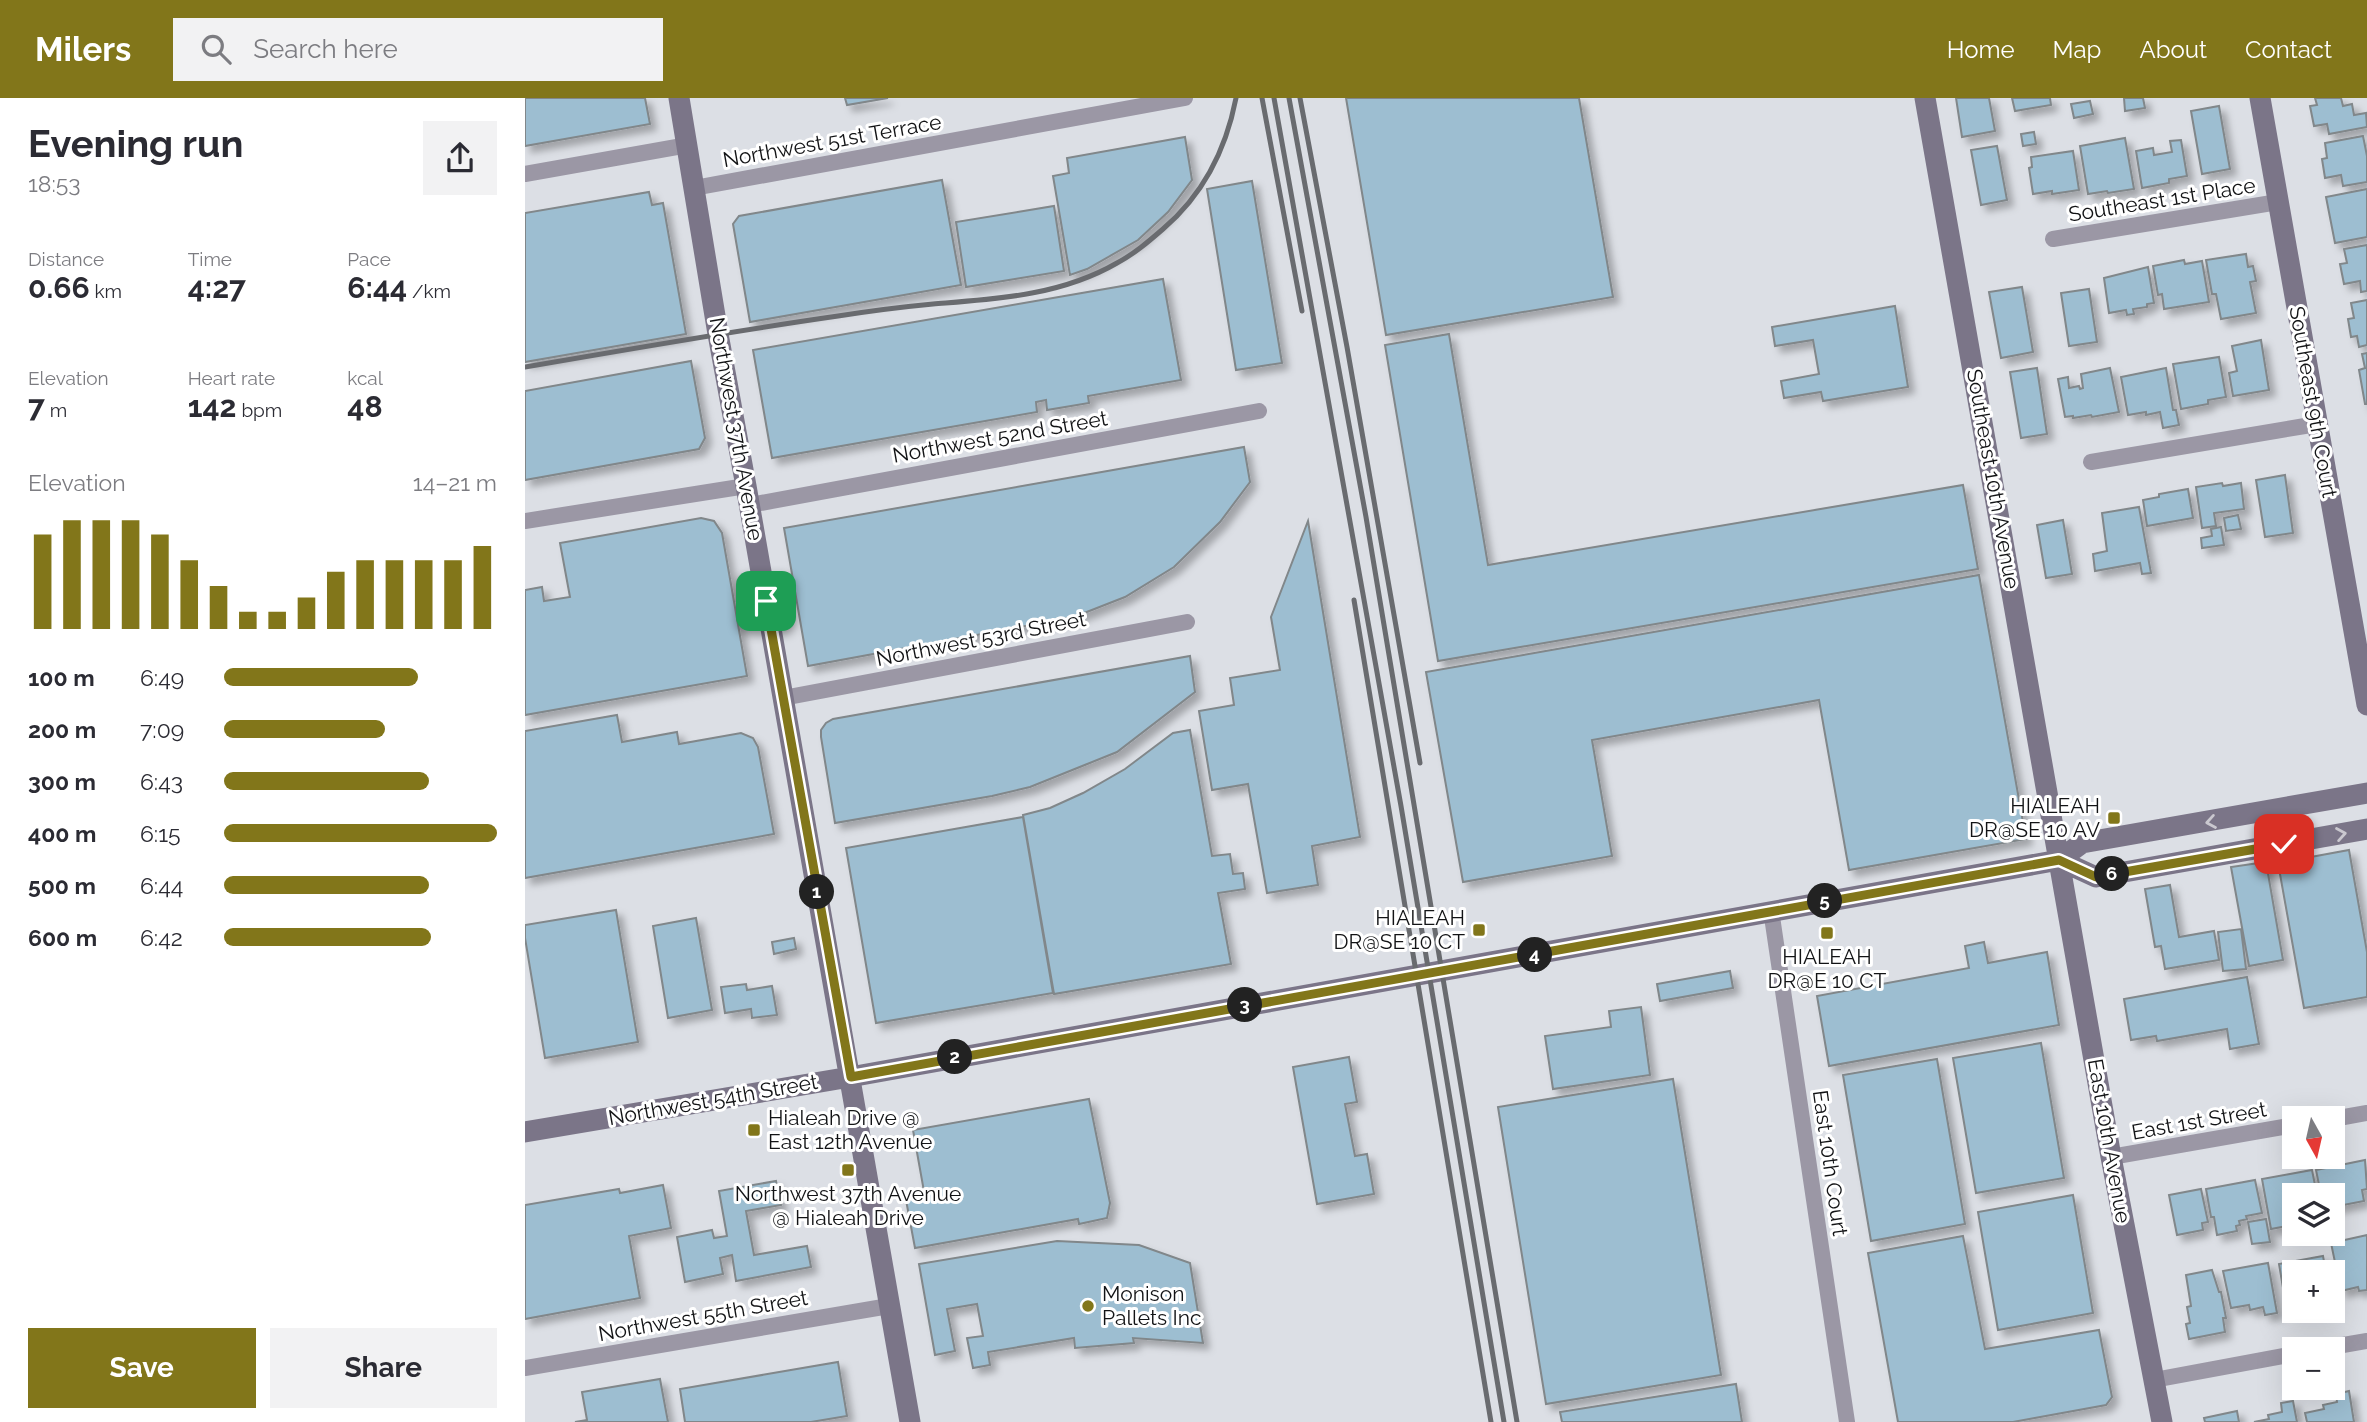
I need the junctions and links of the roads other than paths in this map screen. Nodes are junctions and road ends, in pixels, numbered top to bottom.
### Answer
1 (679, 98) edge
2 (1185, 98) edge
3 (1925, 98) edge
4 (2260, 98) edge
5 (688, 145) junction
6 (525, 174) edge
7 (694, 188) junction
8 (2279, 202) junction
9 (2053, 239) dead end
10 (1259, 411) dead end
11 (2317, 424) junction
12 (2091, 462) dead end
13 (748, 495) junction
14 (525, 521) edge
15 (1187, 622) dead end
16 (783, 698) junction
17 (2367, 705) edge
18 (2367, 793) edge
19 (2367, 829) edge
20 (2059, 860) junction
21 (1771, 910) junction
22 (851, 1077) junction
23 (2367, 1113) edge
24 (2345, 1117) edge
25 (2282, 1127) edge
26 (525, 1132) edge
27 (2112, 1157) junction
28 (889, 1306) junction
29 (2367, 1341) edge
30 (2345, 1345) edge
31 (2282, 1356) edge
32 (525, 1368) edge
33 (2154, 1380) junction
34 (910, 1422) edge
35 (1847, 1422) edge
36 (2162, 1422) edge

1 - 5 street, Northwest 37th Avenue
2 - 7 street, Northwest 51st Terrace
3 - 20 street, Southeast 10th Avenue
4 - 8 street, Southeast 9th Court
5 - 6 street
5 - 7 street, Northwest 37th Avenue
7 - 13 street, Northwest 37th Avenue
8 - 9 street, Southeast 1st Place
8 - 11 street, Southeast 9th Court
10 - 13 street, Northwest 52nd Street
11 - 12 street
11 - 17 street, Southeast 9th Court
13 - 14 street, Northwest 52nd Street
13 - 16 street, Northwest 37th Avenue
15 - 16 street, Northwest 53rd Street
16 - 22 street, Northwest 37th Avenue
18 -> 20 street, Northwest 54th Street
20 -> 19 street
20 - 21 street, Northwest 54th Street
20 - 27 street, East 10th Avenue
21 - 22 street, Northwest 54th Street
21 - 35 street, East 10th Court
22 - 26 street, Northwest 54th Street
22 - 28 street, Northwest 37th Avenue
23 - 24 street
25 - 27 street, East 1st Street
27 - 33 street, East 10th Avenue
28 - 32 street, Northwest 55th Street
28 - 34 street, Northwest 37th Avenue
29 - 30 street
31 - 33 street
33 - 36 street, East 10th Avenue

